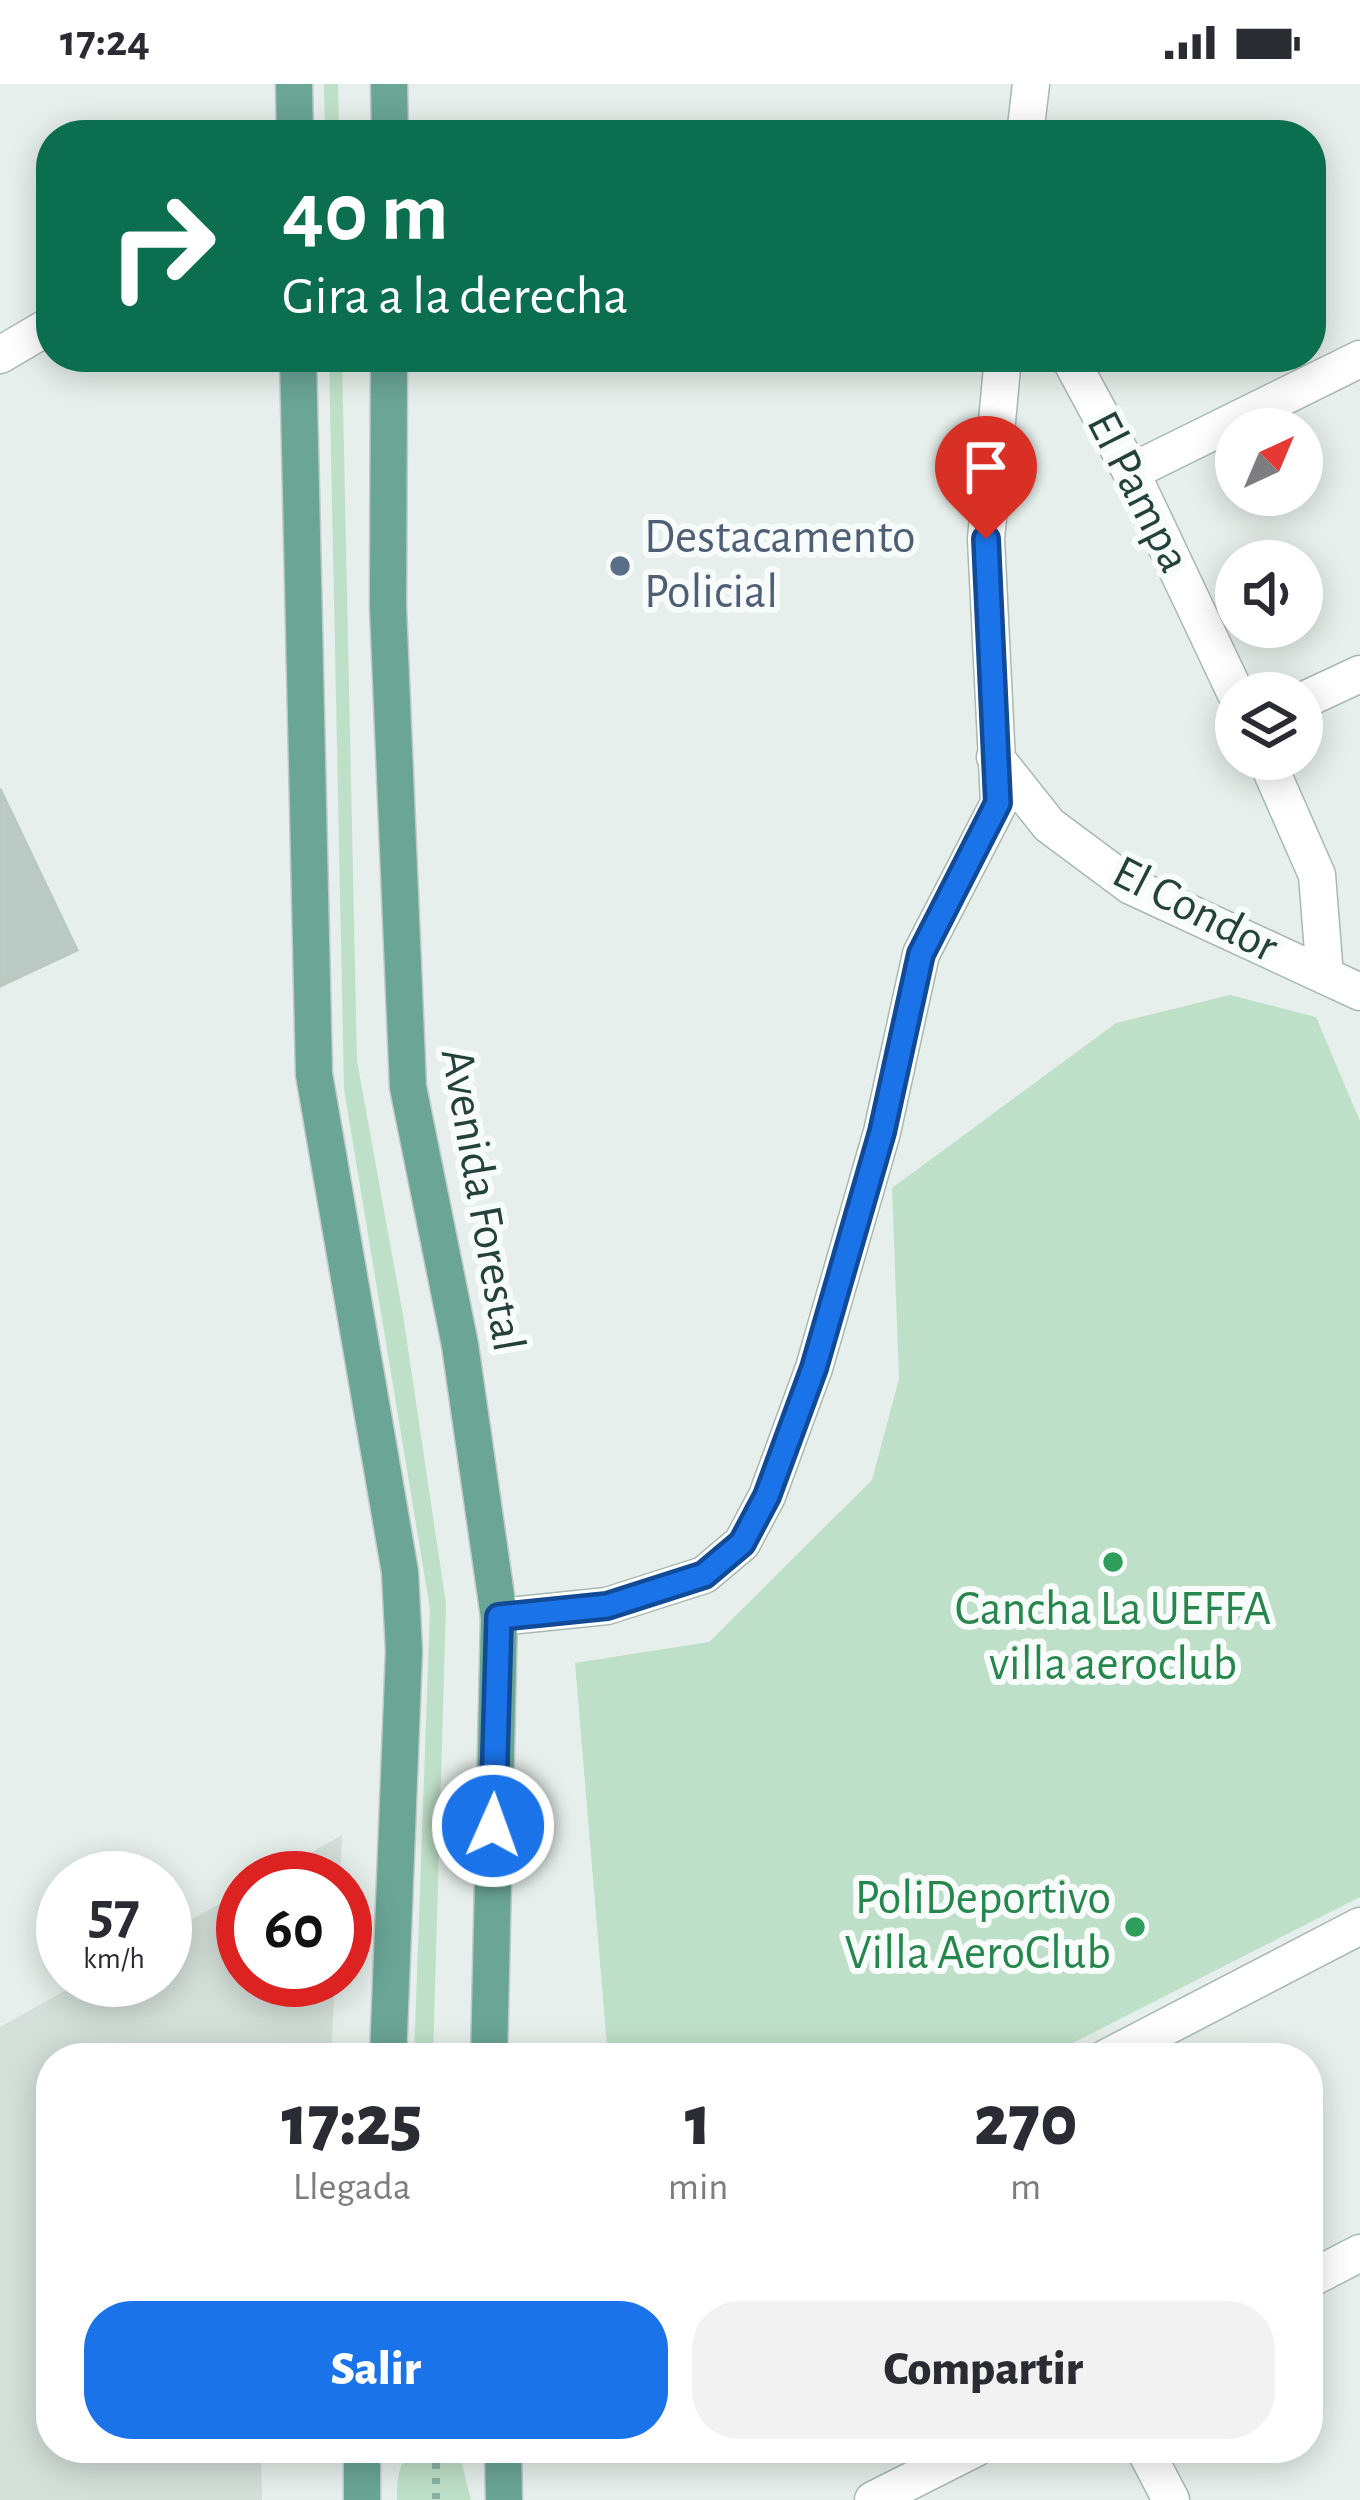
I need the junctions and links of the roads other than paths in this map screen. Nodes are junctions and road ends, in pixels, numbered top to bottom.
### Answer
1 (294, 84) edge
2 (389, 84) edge
3 (1030, 84) edge
4 (295, 120) edge
5 (390, 120) edge
6 (1026, 120) edge
7 (36, 334) edge
8 (0, 356) edge
9 (1360, 359) edge
10 (298, 372) edge
11 (389, 372) edge
12 (1003, 372) edge
13 (1077, 372) edge
14 (1131, 472) junction
15 (1226, 672) edge
16 (1360, 674) edge
17 (1323, 691) edge
18 (994, 757) junction
19 (1275, 780) edge
20 (1350, 986) edge
21 (499, 1617) junction
22 (1360, 1926) edge
23 (389, 2043) edge
24 (489, 2043) edge
25 (1135, 2043) edge
26 (1360, 2253) edge
27 (1323, 2272) edge
28 (362, 2463) edge
29 (503, 2463) edge
30 (946, 2463) edge
31 (1152, 2463) edge
32 (362, 2500) edge
33 (504, 2500) edge
34 (873, 2500) edge
35 (1171, 2500) edge

1 - 4 main road
2 - 5 main road
3 - 6 street
7 - 8 street
9 - 14 street
10 - 23 main road
11 - 21 main road, Avenida Forestal
12 - 18 street
13 - 14 street, El Pampa
14 - 15 street, El Pampa
16 - 17 street
18 - 20 street, El Condor
18 - 21 street
19 - 20 street
21 - 24 main road, Avenida Forestal
22 - 25 street
26 - 27 street
28 - 32 main road
29 - 33 main road
30 - 34 street
31 - 35 street

